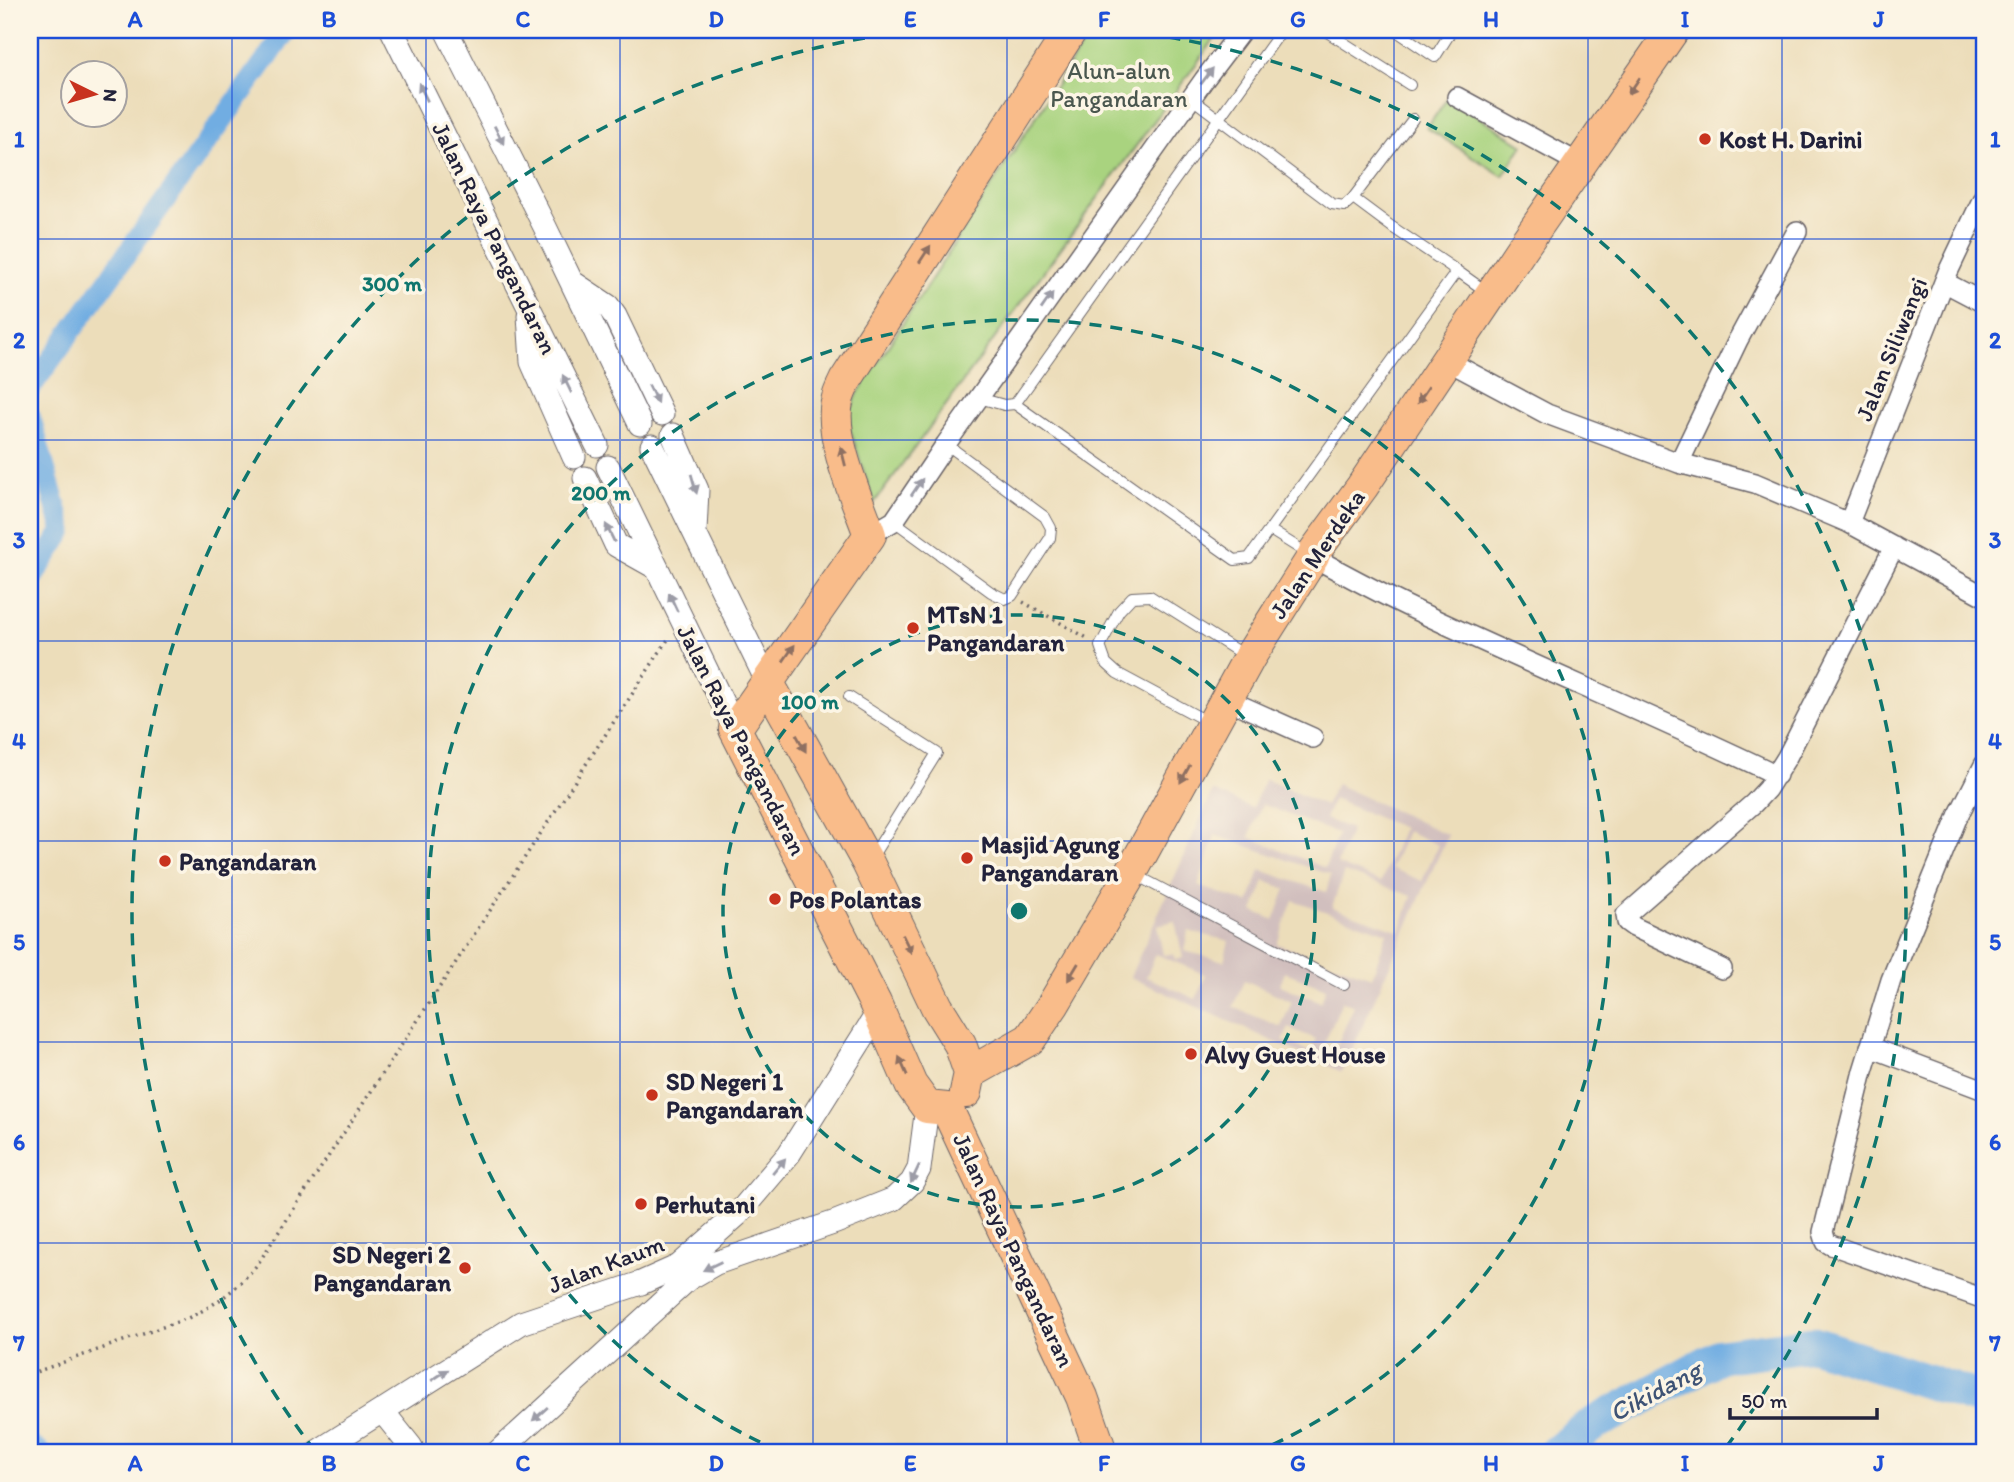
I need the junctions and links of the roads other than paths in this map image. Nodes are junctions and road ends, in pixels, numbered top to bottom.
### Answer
1 (392, 30) edge
2 (446, 30) edge
3 (1070, 30) edge
4 (1242, 30) edge
5 (1282, 30) edge
6 (1324, 30) edge
7 (1395, 30) edge
8 (1452, 30) edge
9 (1672, 30) edge
10 (1409, 85) dead end
11 (1457, 97) dead end
12 (1191, 98) junction
13 (1220, 118) junction
14 (1413, 118) dead end
15 (1580, 164) junction
16 (1984, 196) edge
17 (1353, 198) junction
18 (1797, 231) dead end
19 (1453, 268) junction
20 (572, 282) junction
21 (1944, 282) junction
22 (1491, 294) junction
23 (1984, 303) edge
24 (528, 306) junction
25 (1446, 360) junction
26 (979, 397) junction
27 (1015, 404) junction
28 (663, 414) dead end
29 (640, 424) dead end
30 (673, 435) dead end
31 (946, 444) junction
32 (597, 446) dead end
33 (652, 446) dead end
34 (574, 457) dead end
35 (1679, 463) junction
36 (608, 467) dead end
37 (585, 478) dead end
38 (1849, 523) junction
39 (882, 528) junction
40 (1270, 530) junction
41 (695, 536) junction
42 (1894, 547) junction
43 (1313, 557) junction
44 (657, 568) junction
45 (1984, 596) edge
46 (1249, 658) junction
47 (768, 683) junction
48 (849, 697) dead end
49 (1219, 712) junction
50 (735, 729) junction
51 (1313, 738) dead end
52 (1984, 765) edge
53 (1777, 775) junction
54 (868, 863) junction
55 (1131, 873) junction
56 (1722, 969) dead end
57 (1344, 985) dead end
58 (879, 1011) junction
59 (1870, 1047) junction
60 (970, 1073) junction
61 (1984, 1090) edge
62 (937, 1108) junction
63 (1984, 1299) edge
64 (383, 1412) junction
65 (411, 1447) dead end
66 (317, 1452) edge
67 (498, 1452) edge
68 (1101, 1452) edge

24 -> 1 street, Jalan Raya Pangandaran
2 -> 20 street, Jalan Raya Pangandaran
39 -> 3 highway
12 -> 4 street
5 - 13 lane
6 - 10 lane
7 - 8 lane
9 -> 15 highway, Jalan Merdeka
11 - 15 street
12 - 13 lane
26 -> 12 street
13 - 17 lane
13 - 27 lane
14 - 17 lane
15 - 22 highway, Jalan Merdeka
16 - 21 street, Jalan Siliwangi
17 - 19 lane
18 - 35 street
19 - 22 lane
19 - 40 lane
20 -> 28 street
20 - 29 street, Jalan Raya Pangandaran
21 - 23 street
21 - 38 street, Jalan Siliwangi
22 - 25 highway, Jalan Merdeka
32 -> 24 street, Jalan Raya Pangandaran
24 - 34 street
25 - 35 street
25 -> 43 highway, Jalan Merdeka
26 - 27 lane
26 - 31 street
27 - 40 lane
30 -> 41 street
39 -> 31 street
31 - 39 lane
33 - 41 street, Jalan Raya Pangandaran
35 - 38 street
36 - 44 street, Jalan Raya Pangandaran
44 -> 37 street
38 - 42 street
47 -> 39 highway
40 - 43 lane
41 - 47 street, Jalan Raya Pangandaran
42 - 45 street
42 - 53 street
43 - 46 highway, Jalan Merdeka
43 - 53 street
50 -> 44 street, Jalan Raya Pangandaran
46 - 49 highway, Jalan Merdeka
46 - 49 lane
47 - 50 highway
47 -> 54 highway, Jalan Raya Pangandaran
48 - 54 lane
49 - 51 street
49 -> 55 highway, Jalan Merdeka
50 - 58 highway, Jalan Raya Pangandaran
52 - 59 street
53 - 56 street
54 -> 60 highway, Jalan Raya Pangandaran
55 - 57 lane
55 -> 60 highway, Jalan Merdeka
62 -> 58 highway, Jalan Raya Pangandaran
64 -> 58 street, Jalan Kaum
59 - 61 street
59 - 63 street
60 - 62 highway
62 -> 67 street, Jalan Kaum
62 - 68 highway, Jalan Raya Pangandaran
64 - 65 street
64 - 66 street, Jalan Kaum

